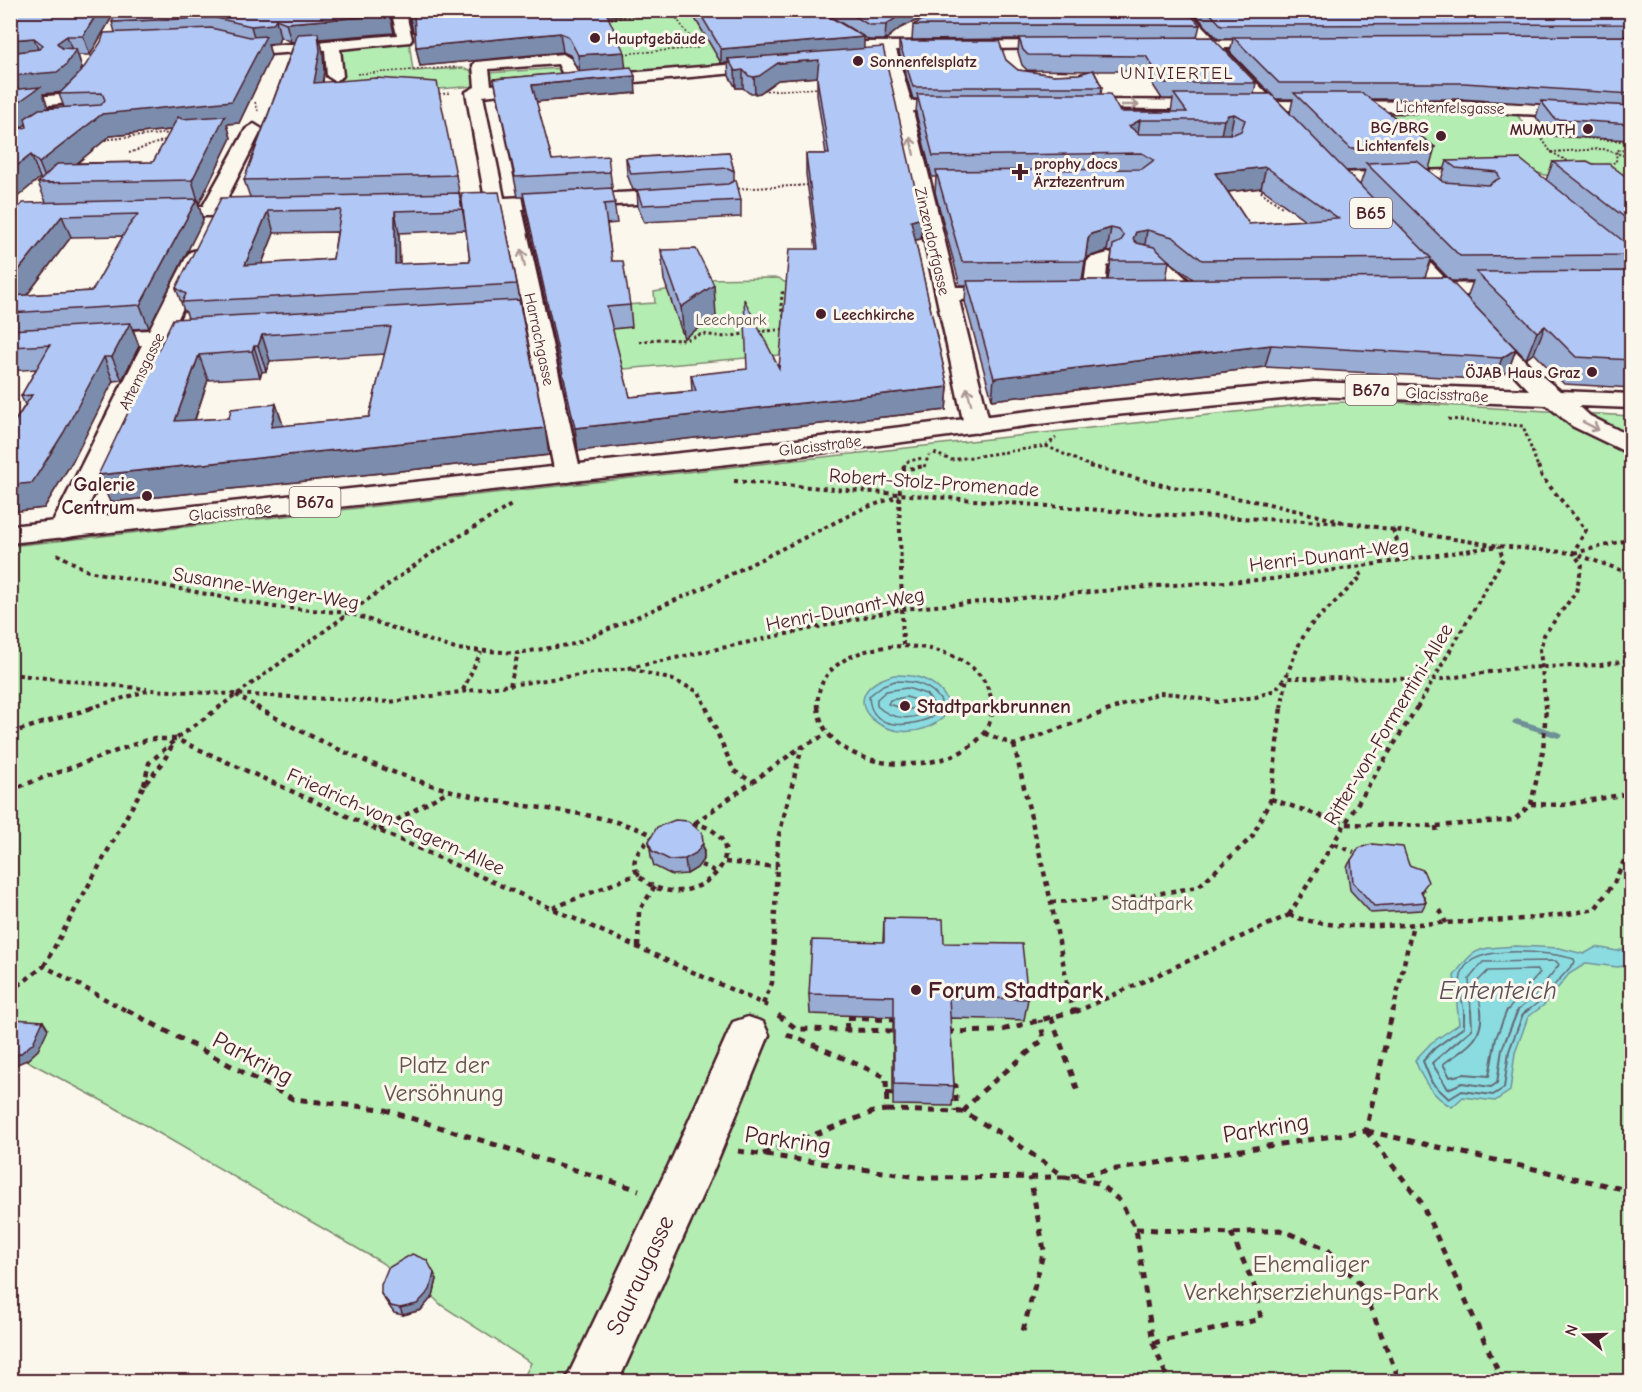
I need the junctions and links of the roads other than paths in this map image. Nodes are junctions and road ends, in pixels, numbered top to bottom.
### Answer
1 (398, 10) edge
2 (1179, 10) edge
3 (908, 33) edge
4 (853, 37) edge
5 (207, 42) edge
6 (1289, 44) edge
7 (332, 45) junction
8 (1006, 45) junction
9 (1079, 45) edge
10 (1160, 45) edge
11 (1210, 45) junction
12 (700, 50) road end
13 (889, 52) junction
14 (1012, 61) dead end
15 (789, 64) edge
16 (713, 71) junction
17 (335, 76) road end
18 (574, 82) junction
19 (478, 92) junction
20 (10, 104) edge
21 (71, 104) edge
22 (1268, 104) junction
23 (1059, 105) edge
24 (1194, 105) junction
25 (903, 106) junction
26 (982, 106) edge
27 (1632, 115) edge
28 (1213, 120) edge
29 (184, 133) edge
30 (1298, 136) edge
31 (1322, 162) edge
32 (1508, 174) edge
33 (1415, 177) junction
34 (1338, 179) junction
35 (920, 184) junction
36 (945, 184) edge
37 (723, 194) edge
38 (1441, 198) edge
39 (1357, 199) edge
40 (504, 205) junction
41 (434, 207) edge
42 (282, 210) edge
43 (215, 212) junction
44 (133, 213) edge
45 (1383, 226) edge
46 (1108, 259) edge
47 (1142, 260) edge
48 (1538, 288) edge
49 (1444, 289) junction
50 (1391, 290) edge
51 (1118, 291) edge
52 (1153, 291) edge
53 (1071, 292) edge
54 (1094, 292) junction
55 (1035, 293) edge
56 (946, 294) junction
57 (534, 315) junction
58 (465, 316) edge
59 (232, 332) edge
60 (159, 336) junction
61 (10, 345) edge
62 (1554, 398) junction
63 (1632, 401) edge
64 (977, 425) junction
65 (1632, 447) edge
66 (568, 474) junction
67 (10, 535) edge
68 (59, 540) junction
69 (756, 1019) road end
70 (591, 1382) edge

1 - 7 street
2 - 11 street
3 - 13 street
4 - 13 street
5 - 7 street
6 - 11 street
7 - 17 street
8 - 9 street
8 - 13 street
8 - 14 street
10 - 11 street
11 - 22 street
12 - 16 street
13 - 25 street, Zinzendorfgasse
15 - 16 street
16 - 18 street
18 - 19 street
18 - 19 street, Harrachgasse
19 - 40 street, Harrachgasse
20 - 21 street
22 - 24 street, Lichtenfelsgasse
22 - 27 street, Lichtenfelsgasse
22 - 30 street
23 -> 24 street, Lichtenfelsgasse
24 - 28 street
25 - 26 street
35 -> 25 street, Zinzendorfgasse
29 - 43 street, Attemsgasse
31 - 34 street, B65
32 - 33 street
33 - 34 street
33 - 38 street
34 - 39 street, B65
35 - 36 street
35 - 56 street, Zinzendorfgasse
37 - 40 street
40 - 41 street
57 -> 40 street, Harrachgasse
42 - 43 street
43 - 44 street
43 - 60 street, Attemsgasse
45 - 49 street, B65
46 - 54 street
47 - 52 street
48 - 49 street
49 - 50 street
49 - 62 street, B65
51 - 54 street
53 - 54 street
55 - 56 street
64 -> 56 street, Zinzendorfgasse
57 - 58 street
57 - 66 street, Harrachgasse
59 - 60 street
60 - 61 street
60 - 68 street, Attemsgasse
62 - 63 street, Glacisstraße
62 - 64 street, Glacisstraße / B67a
62 -> 65 street
64 - 66 street, Glacisstraße / B67a
66 - 68 street, Glacisstraße / B67a
67 - 68 street, Glacisstraße / B67a
69 - 70 street, Sauraugasse

